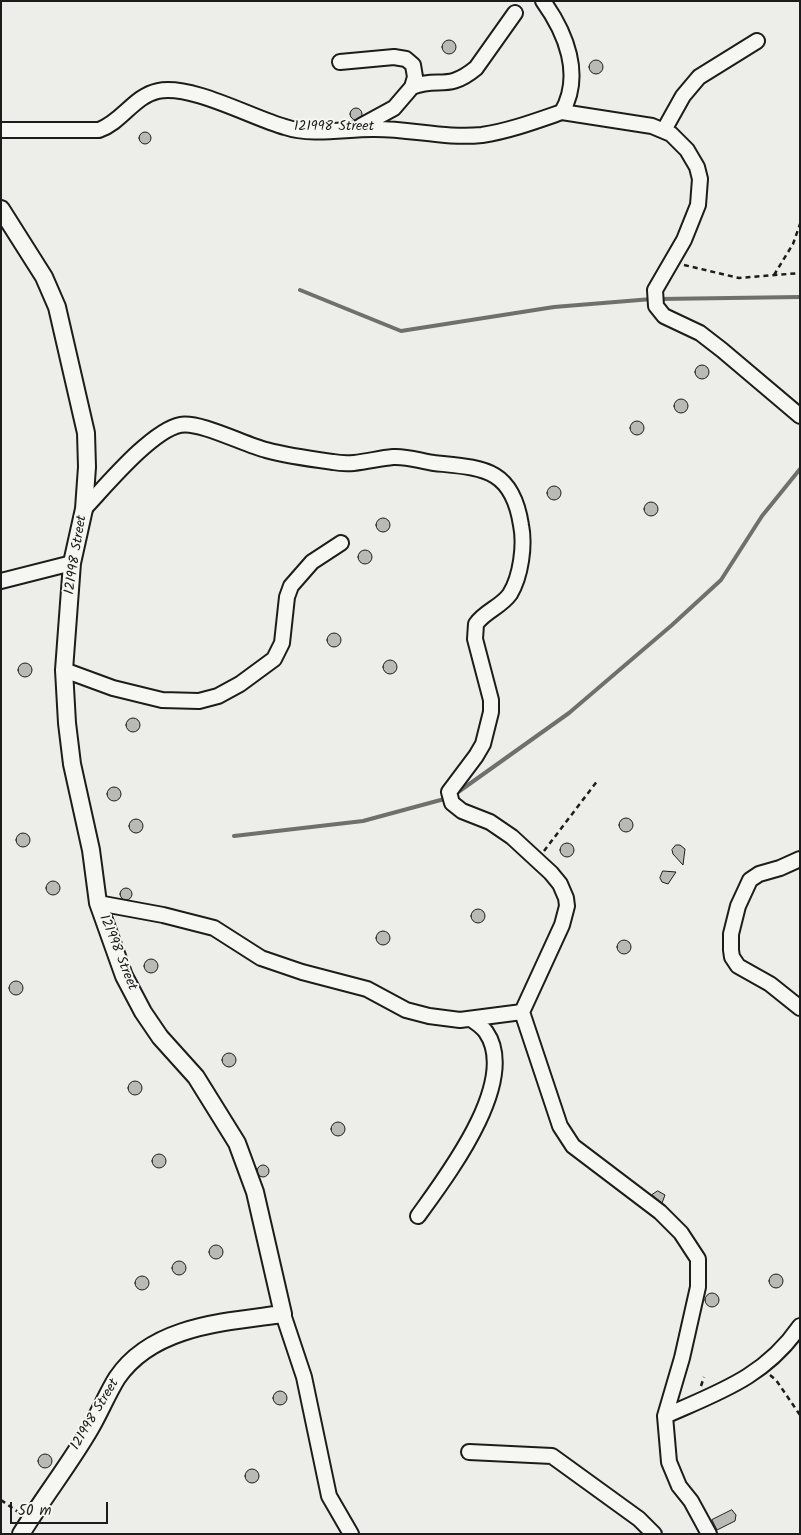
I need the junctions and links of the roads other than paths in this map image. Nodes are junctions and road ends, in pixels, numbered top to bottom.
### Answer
1 (543, 1) edge
2 (515, 13) dead end
3 (757, 41) dead end
4 (340, 62) dead end
5 (412, 87) junction
6 (562, 112) junction
7 (353, 129) junction
8 (1, 130) edge
9 (664, 130) junction
10 (2, 213) edge
11 (800, 416) edge
12 (84, 509) junction
13 (341, 543) dead end
14 (72, 563) junction
15 (1, 582) edge
16 (64, 670) junction
17 (800, 859) edge
18 (98, 903) junction
19 (800, 1008) edge
20 (522, 1012) junction
21 (471, 1019) junction
22 (418, 1216) dead end
23 (283, 1314) junction
24 (800, 1326) edge
25 (665, 1416) junction
26 (469, 1452) dead end
27 (25, 1527) edge
28 (351, 1534) edge
29 (654, 1534) edge
30 (709, 1534) edge

1 - 6 street
2 - 5 street
3 - 9 street
4 - 5 street
5 - 7 street
6 - 7 street, 121998 Street
6 - 9 street
7 - 8 street, 121998 Street
9 - 11 street
10 - 12 street, 121998 Street
12 - 14 street, 121998 Street
12 - 20 street
13 - 16 street
14 - 15 street
14 - 16 street, 121998 Street
16 - 18 street, 121998 Street
17 - 19 street
18 - 21 street
18 - 23 street, 121998 Street
20 - 21 street
20 - 25 street
21 - 22 street
23 - 27 street, 121998 Street
23 - 28 street
24 - 25 street
25 - 30 street
26 - 29 street

